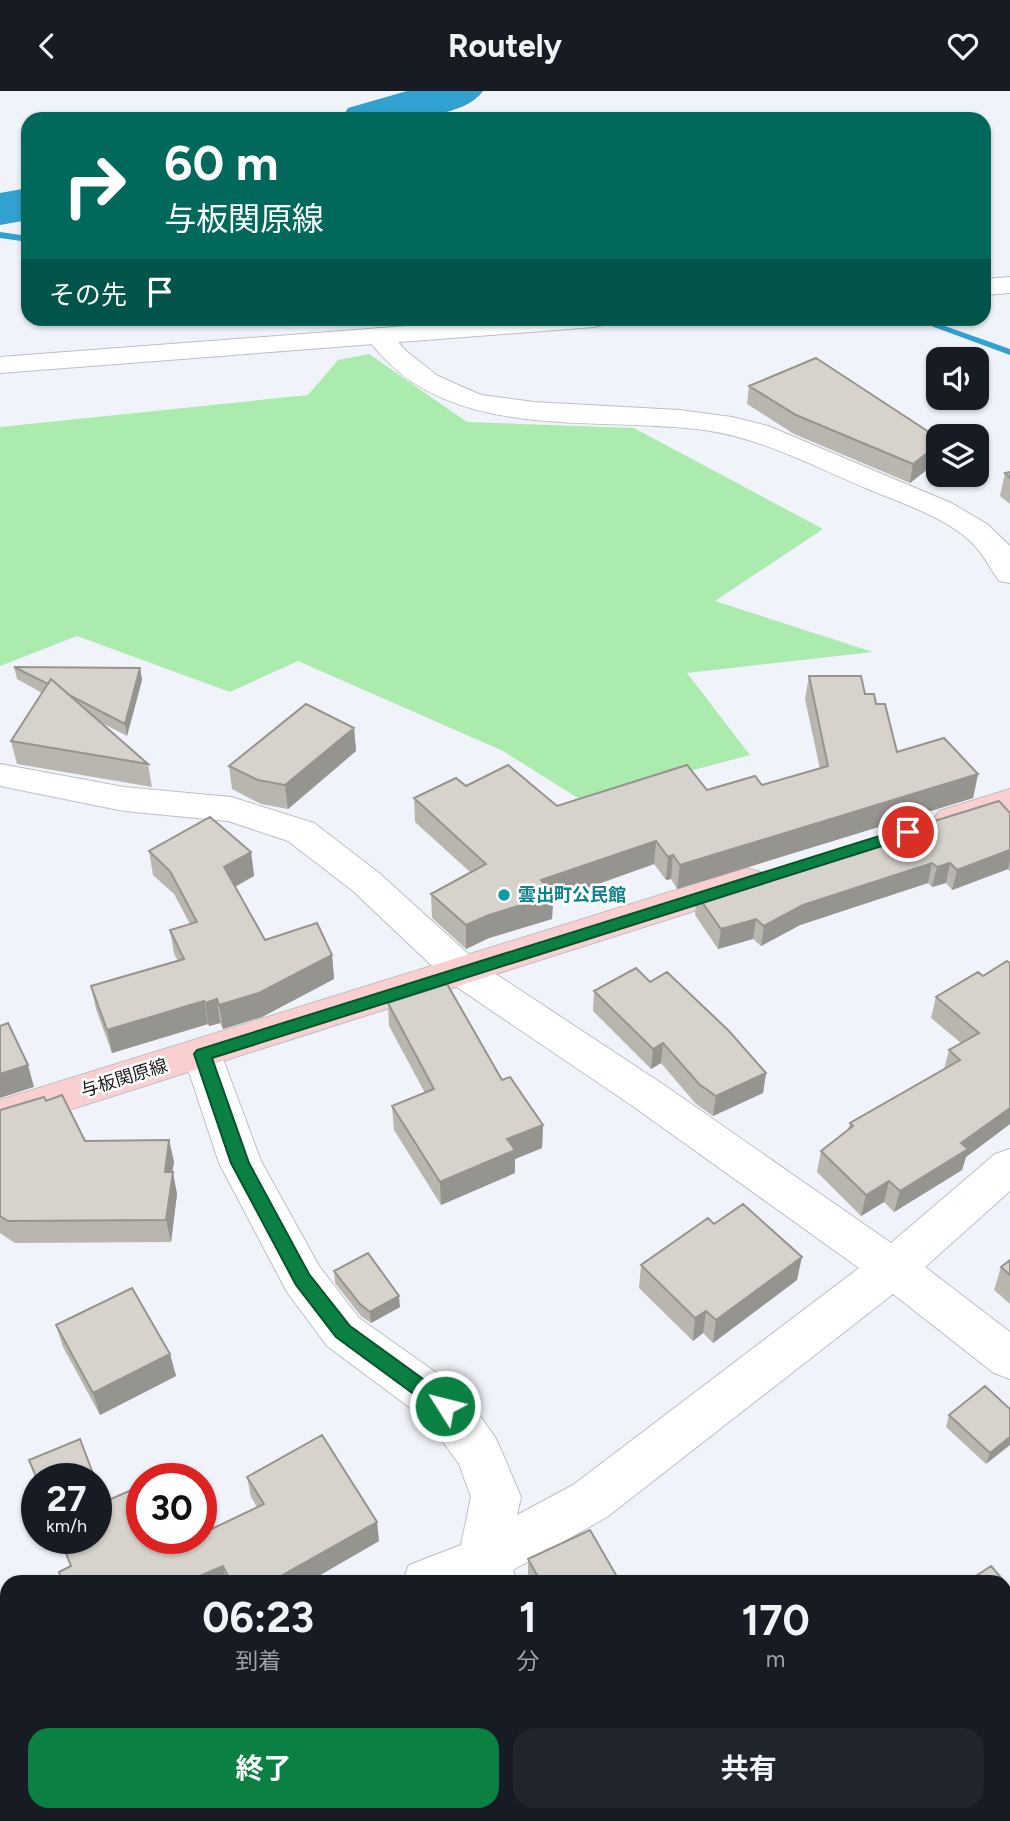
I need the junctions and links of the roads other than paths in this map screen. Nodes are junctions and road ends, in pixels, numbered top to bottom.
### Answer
1 (1010, 285) edge
2 (991, 286) edge
3 (505, 326) edge
4 (379, 336) junction
5 (0, 365) edge
6 (1010, 574) edge
7 (0, 775) edge
8 (1010, 801) edge
9 (921, 828) edge
10 (781, 871) edge
11 (462, 971) junction
12 (203, 1054) junction
13 (0, 1116) edge
14 (1010, 1166) edge
15 (893, 1268) junction
16 (1010, 1359) edge
17 (487, 1571) edge
18 (465, 1575) edge

1 - 2 street
3 - 4 street
4 - 5 street
4 - 6 street
7 - 11 street
8 - 9 main road
10 - 11 main road, 与板関原線
11 - 12 main road, 与板関原線
11 - 15 street
12 - 13 main road, 与板関原線
12 - 17 street
14 - 15 street
15 - 16 street
15 - 17 street
17 - 18 street

